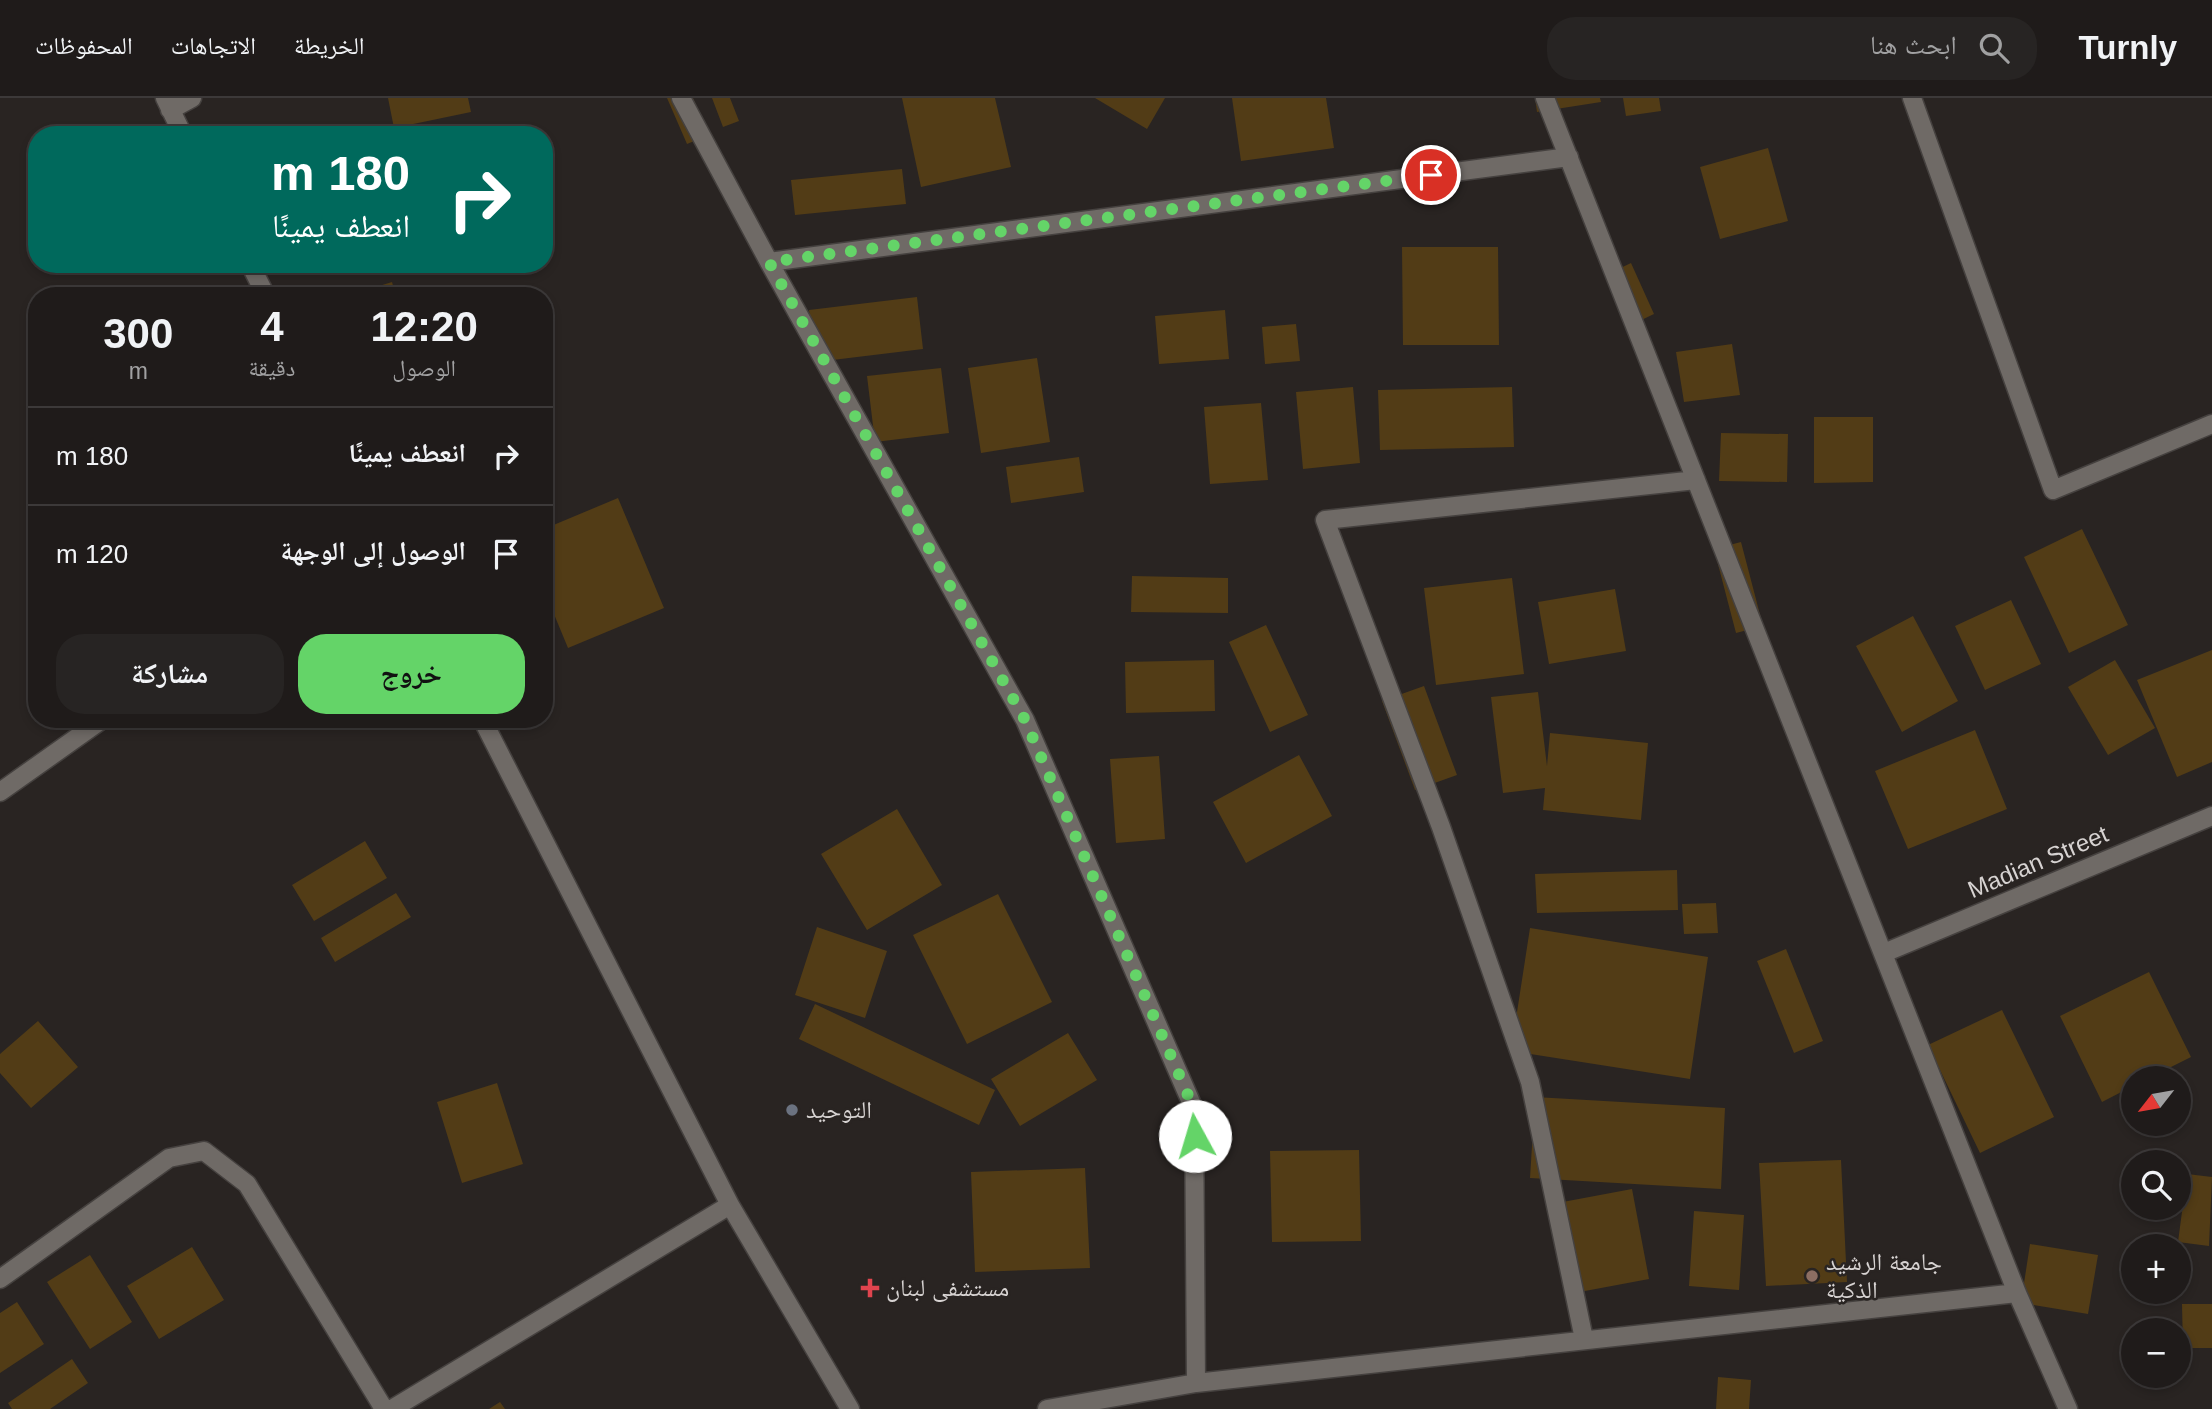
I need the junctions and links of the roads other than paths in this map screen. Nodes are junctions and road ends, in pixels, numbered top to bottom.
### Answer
1 (192, 98) edge
2 (681, 98) edge
3 (1545, 98) edge
4 (1912, 98) edge
5 (167, 104) edge
6 (178, 126) edge
7 (1569, 157) junction
8 (769, 262) junction
9 (2212, 424) edge
10 (1696, 480) junction
11 (90, 728) edge
12 (487, 728) edge
13 (0, 792) edge
14 (2212, 816) edge
15 (1884, 953) junction
16 (730, 1205) junction
17 (0, 1279) edge
18 (2017, 1293) junction
19 (1584, 1339) junction
20 (1196, 1384) junction
21 (384, 1409) edge
22 (392, 1409) edge
23 (849, 1409) edge
24 (1047, 1409) edge
25 (2068, 1409) edge

1 - 5 street
2 - 8 street
3 - 7 street
4 - 9 street
5 - 6 street
7 - 8 street
7 - 10 street
8 - 20 street
10 - 15 street
10 - 19 street
11 - 13 street
12 - 16 street
14 - 15 street, Madian Street
15 - 18 street
16 - 22 street
16 - 23 street
17 - 21 street
18 - 19 street
18 - 25 street
19 - 20 street
20 - 24 street

